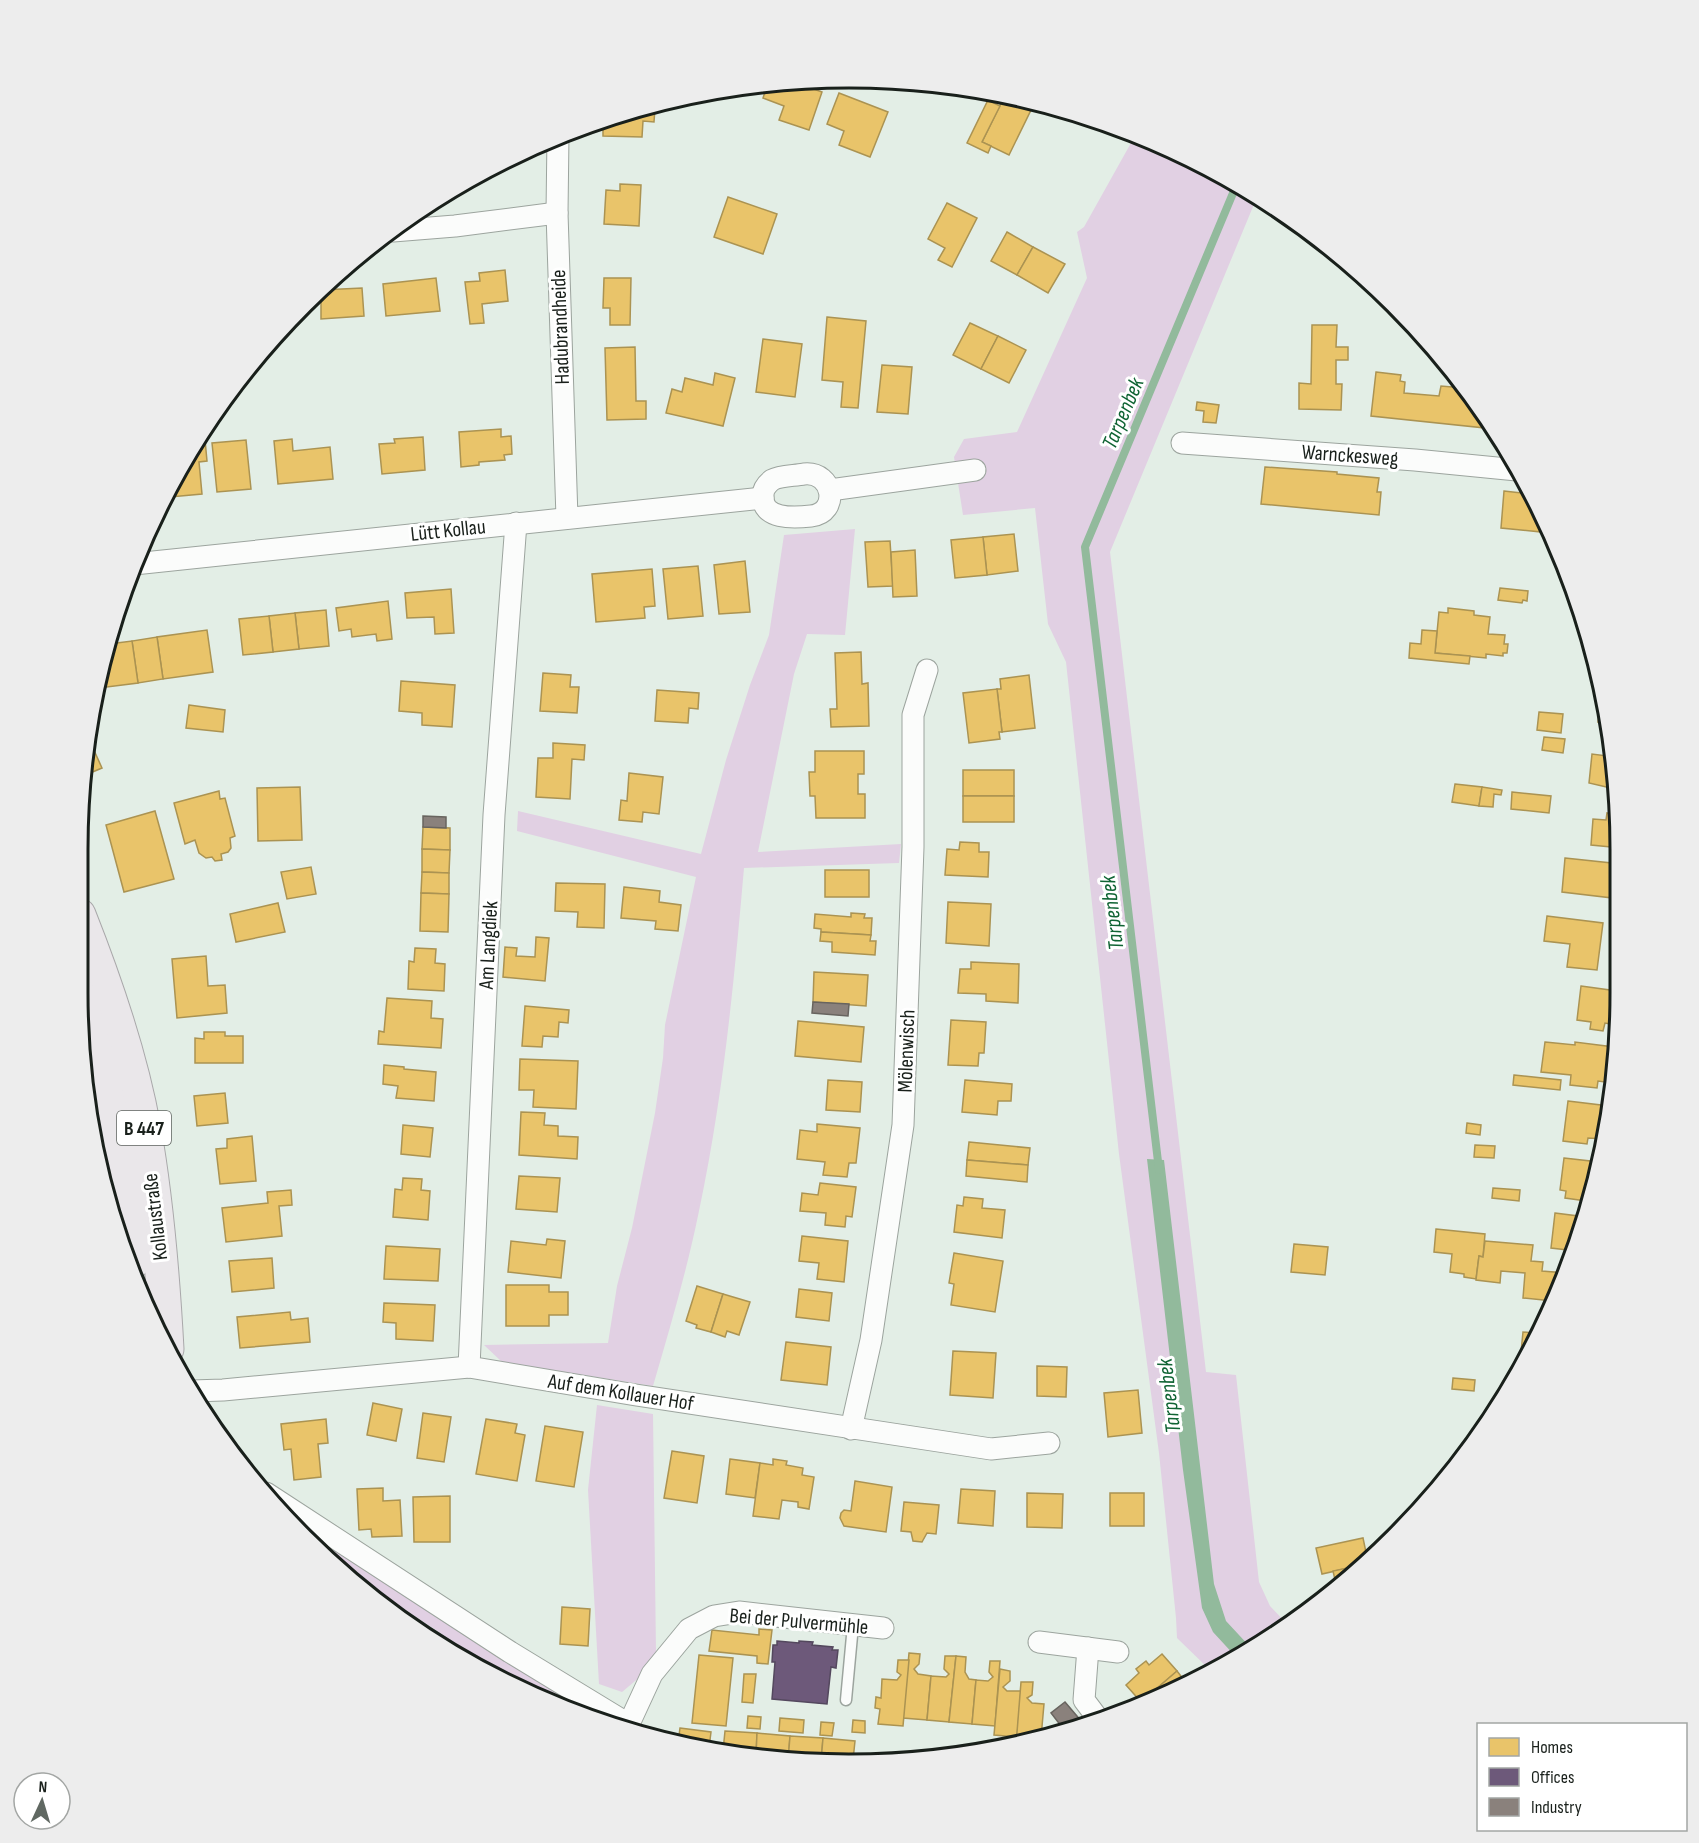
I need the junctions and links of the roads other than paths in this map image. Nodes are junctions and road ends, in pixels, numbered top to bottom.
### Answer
1 (558, 146) edge
2 (557, 213) junction
3 (409, 230) edge
4 (1182, 443) dead end
5 (1509, 469) edge
6 (975, 470) dead end
7 (830, 490) junction
8 (763, 498) junction
9 (567, 518) junction
10 (516, 523) junction
11 (144, 563) edge
12 (927, 670) dead end
13 (89, 942) edge
14 (90, 1030) edge
15 (131, 1244) edge
16 (166, 1328) edge
17 (469, 1367) junction
18 (201, 1391) edge
19 (851, 1429) junction
20 (1049, 1443) dead end
21 (289, 1508) edge
22 (853, 1624) junction
23 (883, 1628) dead end
24 (1039, 1642) dead end
25 (1088, 1648) junction
26 (1118, 1652) dead end
27 (846, 1700) dead end
28 (1095, 1714) edge
29 (619, 1718) edge
30 (630, 1722) edge

1 - 2 street, Hadubrandheide
2 - 3 street
2 - 9 street, Hadubrandheide
4 - 5 street, Warnckesweg
6 - 7 street
7 - 8 street
7 - 8 street
8 - 9 street, Lütt Kollau
9 - 10 street, Lütt Kollau
10 - 11 street, Lütt Kollau
10 - 17 street, Am Langdiek
12 - 19 street, Mölenwisch
13 - 16 main road, Kollaustraße / B 447
14 - 15 main road, Kollaustraße / B 447
17 - 18 street, Auf dem Kollauer Hof
17 - 19 street, Auf dem Kollauer Hof
19 - 20 street, Auf dem Kollauer Hof
21 - 29 street, Bei der Pulvermühle
22 - 23 street, Bei der Pulvermühle
22 - 27 lane
22 - 30 street, Bei der Pulvermühle
24 - 25 street
25 - 26 street
25 - 28 street

